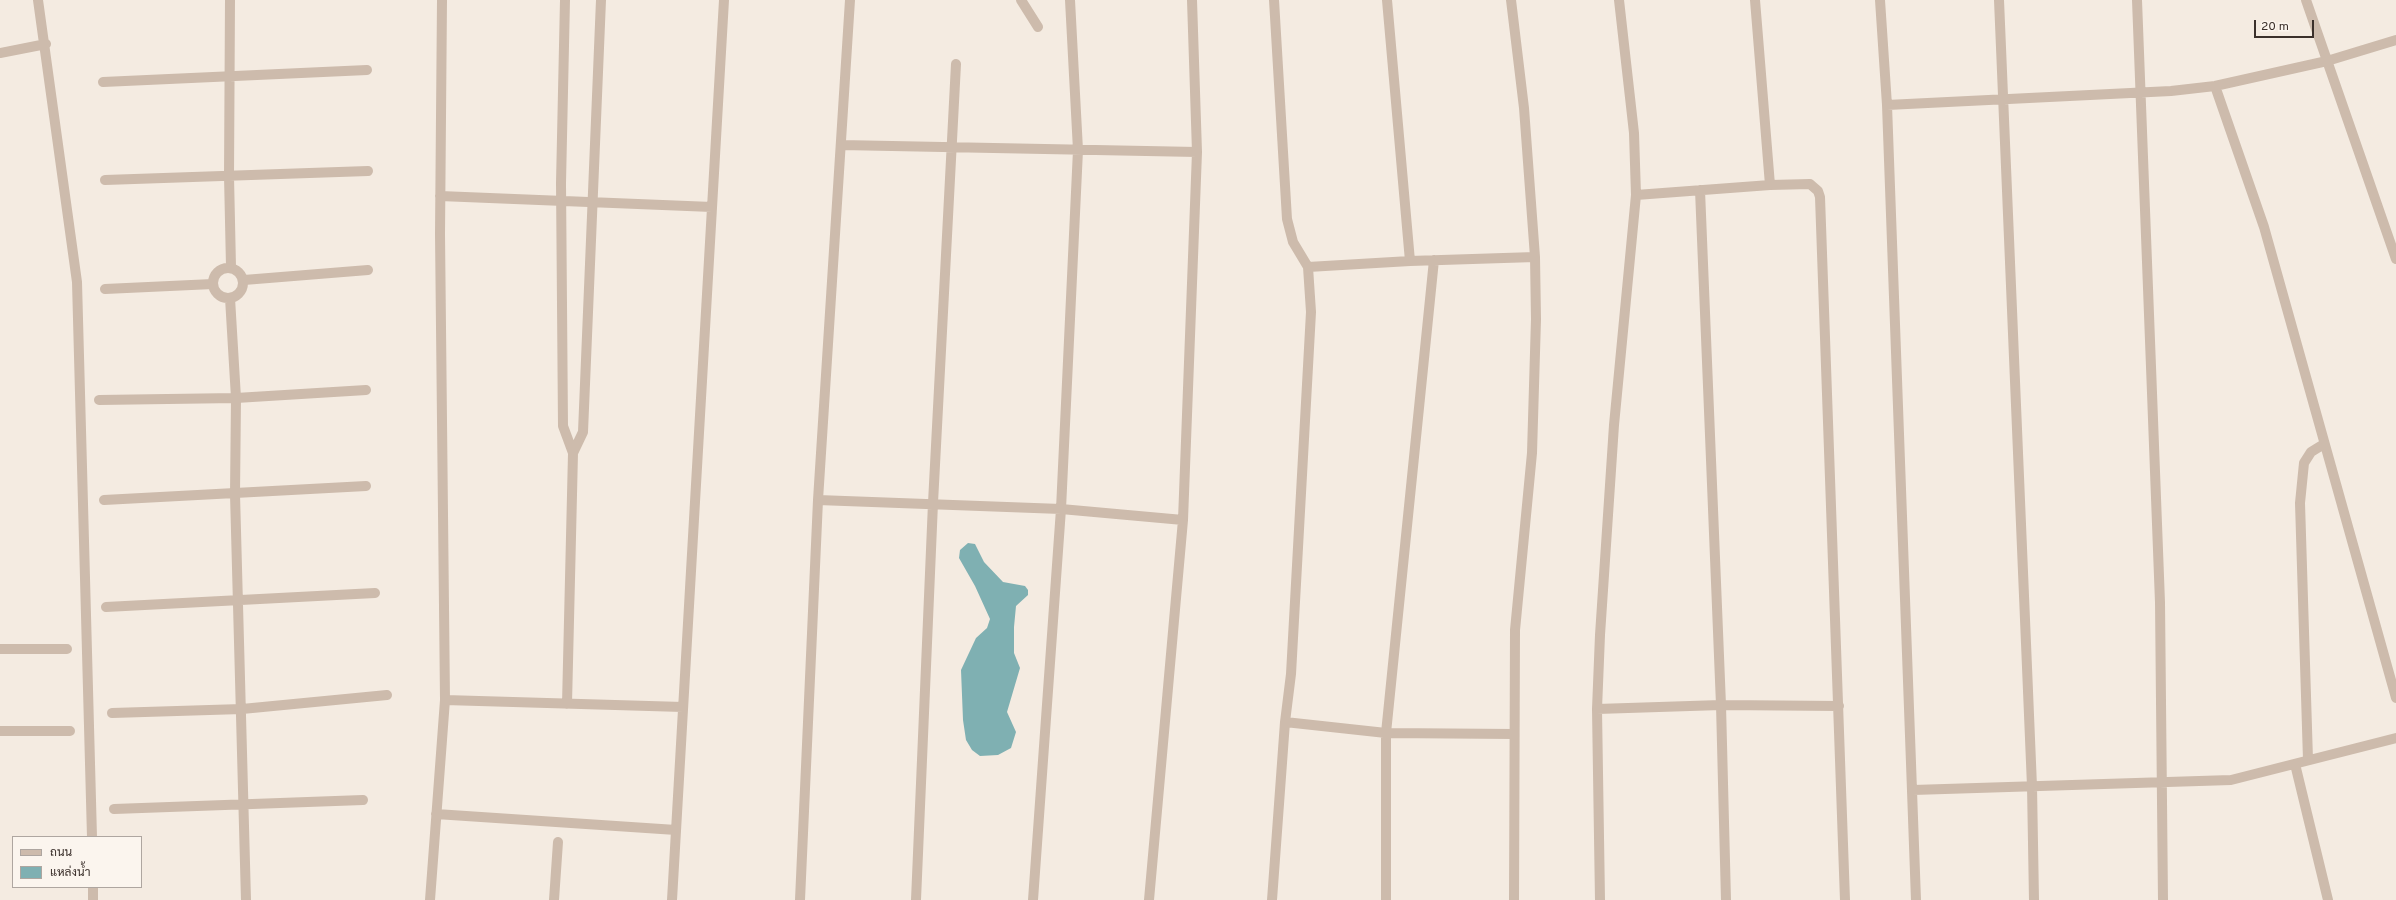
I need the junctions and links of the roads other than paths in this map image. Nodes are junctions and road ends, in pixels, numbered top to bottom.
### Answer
1 (38, 0) edge
2 (230, 0) edge
3 (442, 0) edge
4 (565, 0) edge
5 (601, 0) edge
6 (724, 0) edge
7 (850, 0) edge
8 (1021, 0) edge
9 (1070, 0) edge
10 (1192, 0) edge
11 (1274, 0) edge
12 (1387, 0) edge
13 (1511, 0) edge
14 (1619, 0) edge
15 (1755, 0) edge
16 (1880, 0) edge
17 (1999, 0) edge
18 (2137, 0) edge
19 (2306, 0) edge
20 (1038, 27) dead end
21 (2396, 40) edge
22 (46, 44) junction
23 (0, 53) edge
24 (2327, 61) junction
25 (956, 64) dead end
26 (366, 70) dead end
27 (231, 77) junction
28 (103, 82) dead end
29 (2215, 86) junction
30 (2141, 92) junction
31 (2002, 100) junction
32 (1887, 105) junction
33 (841, 145) junction
34 (952, 147) junction
35 (1078, 150) junction
36 (1197, 152) junction
37 (368, 171) dead end
38 (229, 176) junction
39 (105, 180) dead end
40 (1770, 185) junction
41 (1700, 190) junction
42 (1636, 195) junction
43 (440, 196) junction
44 (561, 202) junction
45 (594, 203) junction
46 (712, 207) junction
47 (1535, 257) junction
48 (2396, 259) edge
49 (1434, 260) junction
50 (1410, 261) junction
51 (231, 267) junction
52 (1308, 267) junction
53 (368, 270) dead end
54 (244, 280) junction
55 (213, 284) junction
56 (105, 289) dead end
57 (230, 298) junction
58 (366, 390) dead end
59 (236, 398) junction
60 (99, 400) dead end
61 (2324, 444) junction
62 (573, 453) junction
63 (366, 486) dead end
64 (235, 494) junction
65 (104, 500) dead end
66 (818, 500) junction
67 (933, 503) junction
68 (1061, 509) junction
69 (1183, 520) junction
70 (375, 594) dead end
71 (238, 601) junction
72 (106, 607) dead end
73 (67, 649) dead end
74 (0, 650) edge
75 (387, 695) dead end
76 (2396, 698) edge
77 (445, 700) junction
78 (567, 704) junction
79 (1720, 705) junction
80 (1839, 706) junction
81 (683, 707) junction
82 (242, 709) junction
83 (1597, 709) junction
84 (112, 713) dead end
85 (1285, 722) junction
86 (0, 731) edge
87 (70, 731) dead end
88 (1386, 733) junction
89 (1514, 734) junction
90 (2396, 738) edge
91 (2308, 760) junction
92 (2295, 764) junction
93 (2161, 783) junction
94 (2032, 786) junction
95 (1913, 790) junction
96 (363, 800) dead end
97 (242, 803) junction
98 (114, 809) dead end
99 (436, 814) junction
100 (676, 830) junction
101 (92, 836) edge
102 (558, 842) dead end
103 (93, 888) edge
104 (93, 900) edge
105 (246, 900) edge
106 (430, 900) edge
107 (554, 900) edge
108 (672, 900) edge
109 (800, 900) edge
110 (916, 900) edge
111 (1033, 900) edge
112 (1149, 900) edge
113 (1272, 900) edge
114 (1386, 900) edge
115 (1514, 900) edge
116 (1600, 900) edge
117 (1726, 900) edge
118 (1845, 900) edge
119 (1916, 900) edge
120 (2034, 900) edge
121 (2163, 900) edge
122 (2328, 900) edge

1 - 22 street
2 - 27 street
3 - 43 street
4 - 44 street
5 - 45 street
6 - 46 street
7 - 33 street
8 - 20 street
9 - 35 street
10 - 36 street
11 - 52 street
12 - 50 street
13 - 47 street
14 - 42 street
15 - 40 street
16 - 32 street
17 - 31 street
18 - 30 street
19 - 24 street
21 - 24 street
22 - 23 street
22 - 101 street
24 - 29 street
24 - 48 street
25 - 34 street
26 - 27 street
27 - 28 street
27 - 38 street
29 - 30 street
29 - 61 street
30 - 31 street
30 - 93 street
31 - 32 street
31 - 94 street
32 - 95 street
33 - 34 street
33 - 66 street
34 - 35 street
34 - 67 street
35 - 36 street
35 - 68 street
36 - 69 street
37 - 38 street
38 - 39 street
38 - 51 street
40 - 41 street
40 - 80 street
41 - 42 street
41 - 79 street
42 - 83 street
43 - 44 street
43 - 77 street
44 - 45 street
44 - 62 street
45 - 46 street
45 - 62 street
46 - 81 street
47 - 49 street
47 - 89 street
49 - 50 street
49 - 88 street
50 - 52 street
51 - 54 street
51 - 55 street
52 - 85 street
53 - 54 street
54 - 57 street
55 - 56 street
55 - 57 street
57 - 59 street
58 - 59 street
59 - 60 street
59 - 64 street
61 - 76 street
61 - 91 street
62 - 78 street
63 - 64 street
64 - 65 street
64 - 71 street
66 - 67 street
66 - 109 street
67 - 68 street
67 - 110 street
68 - 69 street
68 - 111 street
69 - 112 street
70 - 71 street
71 - 72 street
71 - 82 street
73 - 74 street
75 - 82 street
77 - 78 street
77 - 99 street
78 - 81 street
79 - 80 street
79 - 83 street
79 - 117 street
80 - 118 street
81 - 100 street
82 - 84 street
82 - 97 street
83 - 116 street
85 - 88 street
85 - 113 street
86 - 87 street
88 - 89 street
88 - 114 street
89 - 115 street
90 - 91 street
91 - 92 street
92 - 93 street
92 - 122 street
93 - 94 street
93 - 121 street
94 - 95 street
94 - 120 street
95 - 119 street
96 - 97 street
97 - 98 street
97 - 105 street
99 - 100 street
99 - 106 street
100 - 108 street
102 - 107 street
103 - 104 street

